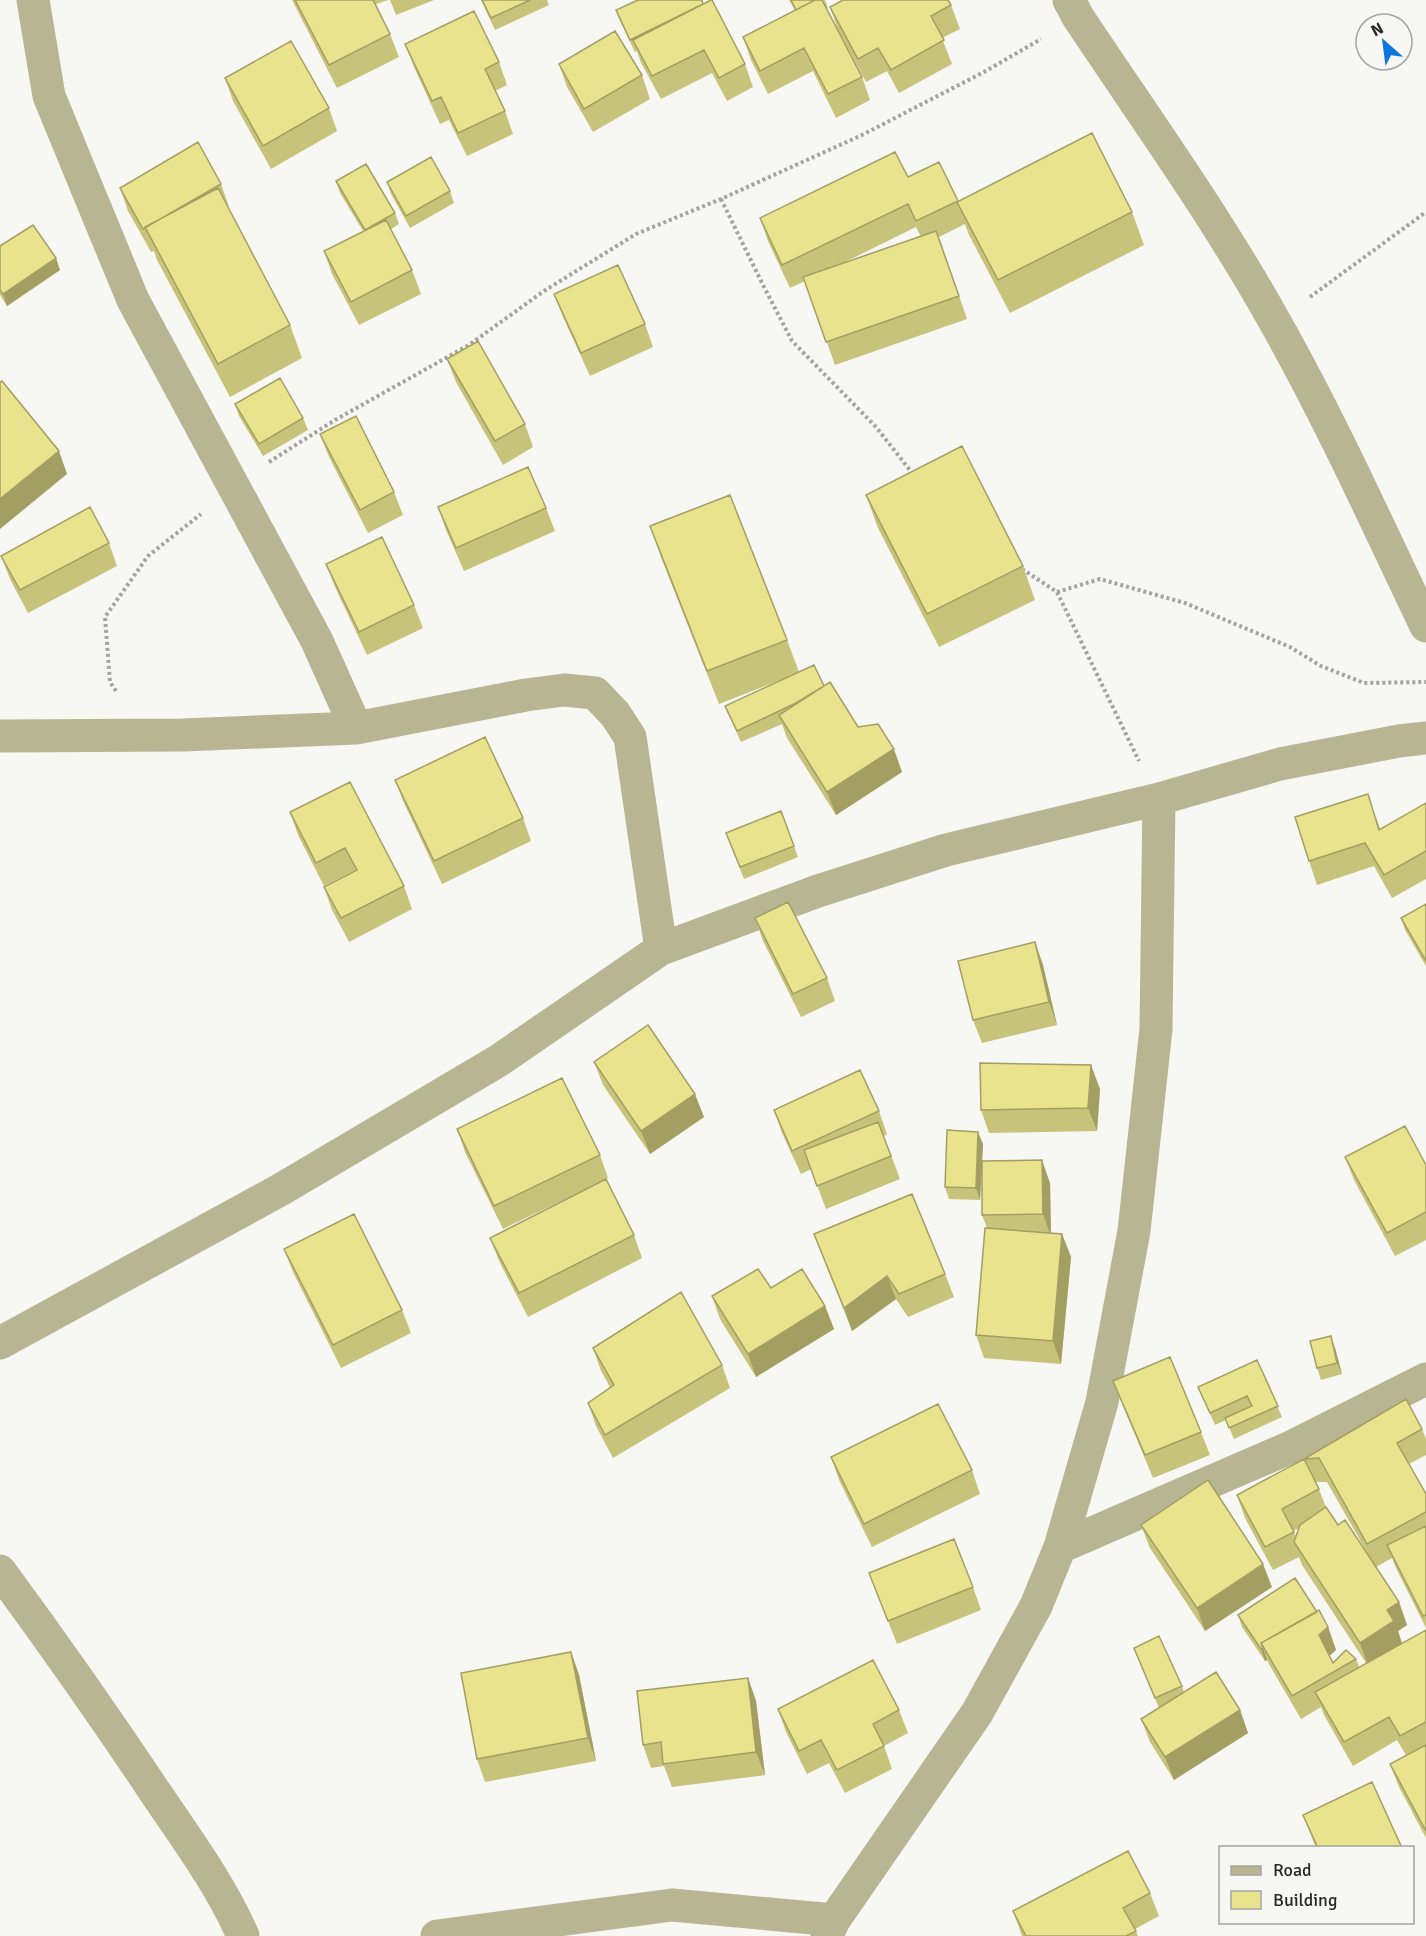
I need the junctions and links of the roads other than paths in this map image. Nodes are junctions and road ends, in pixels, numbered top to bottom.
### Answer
1 (33, 0) edge
2 (1074, 9) edge
3 (1426, 626) edge
4 (356, 728) junction
5 (0, 736) edge
6 (1426, 738) edge
7 (1158, 799) junction
8 (662, 949) junction
9 (0, 1343) edge
10 (1426, 1379) edge
11 (1060, 1547) junction
12 (0, 1571) edge
13 (831, 1928) edge
14 (243, 1936) edge
15 (437, 1936) edge

1 - 4 street
2 - 3 street
4 - 5 street
4 - 8 street
6 - 7 street
7 - 8 street
7 - 11 street
8 - 9 street
10 - 11 street
11 - 13 street
12 - 14 street
13 - 15 street

